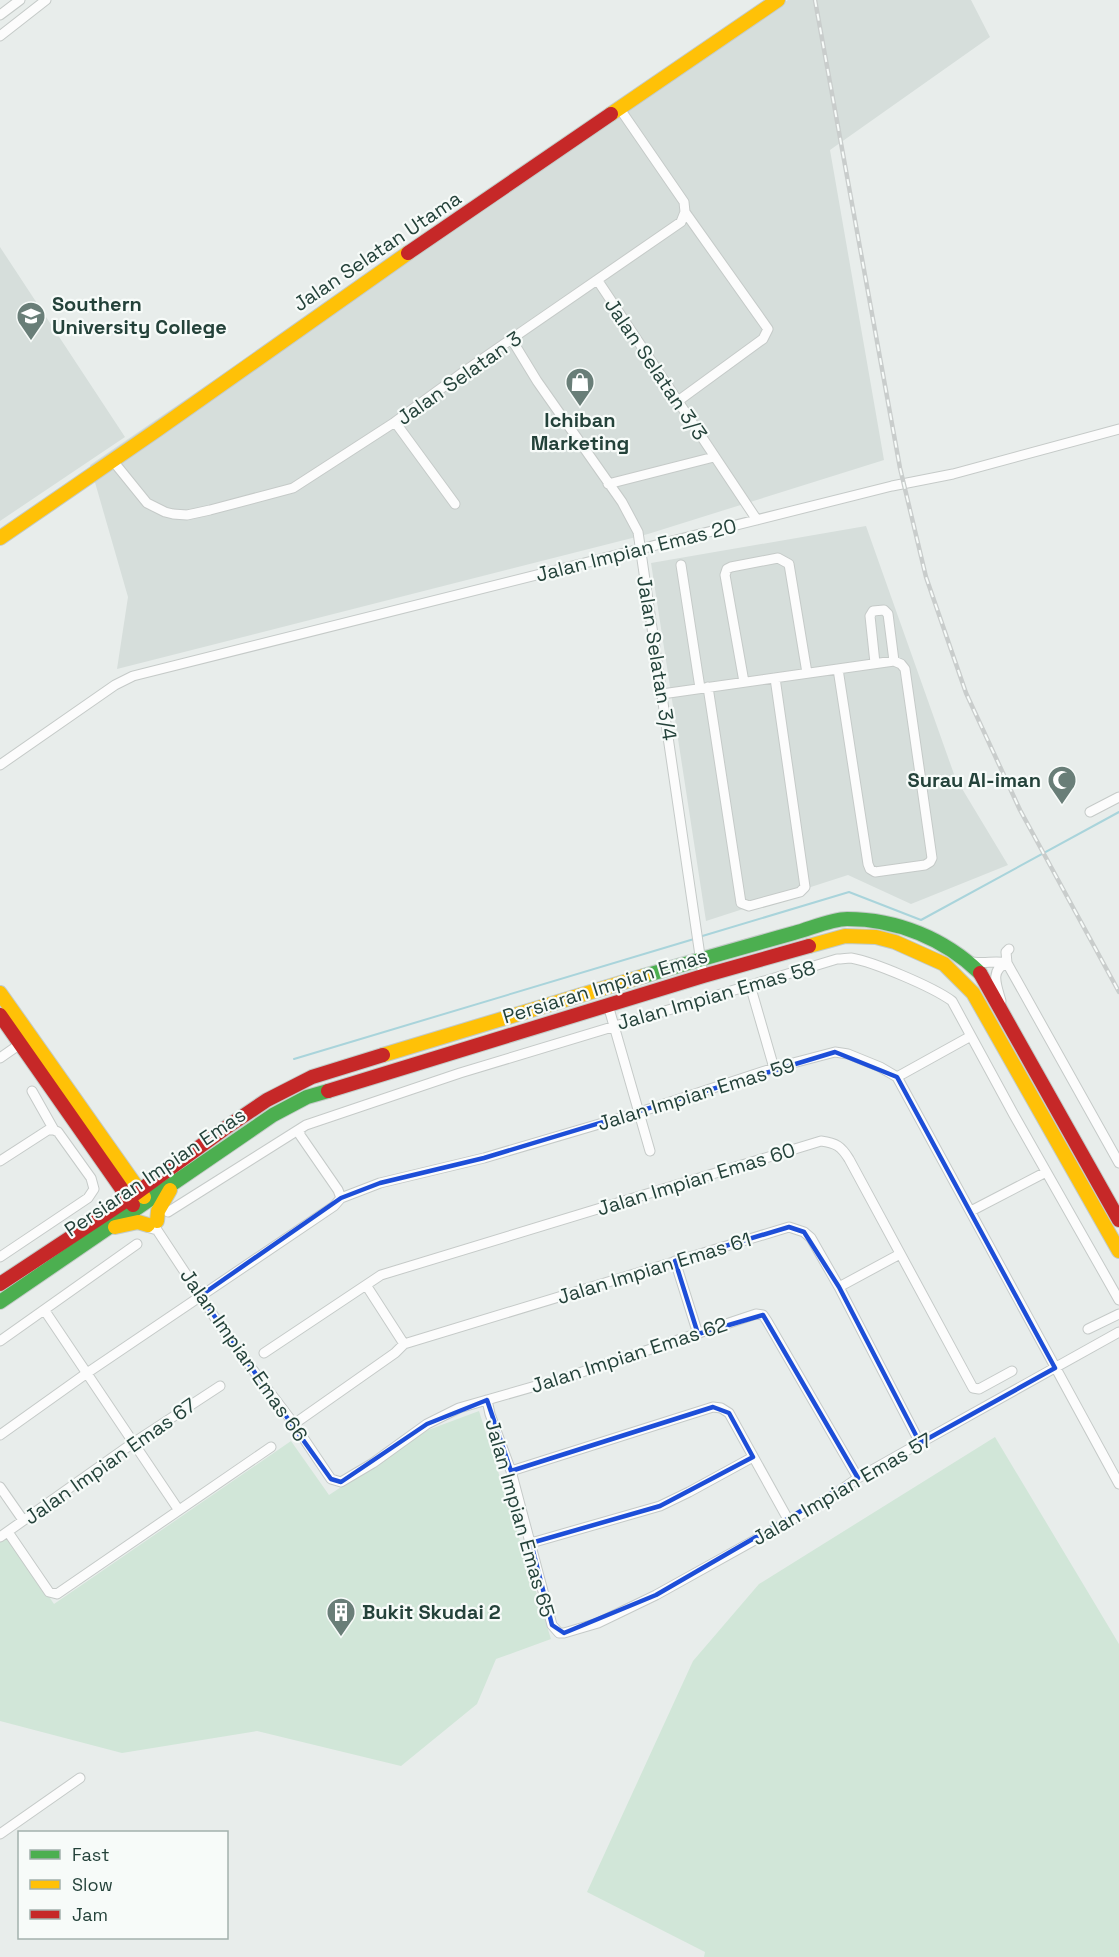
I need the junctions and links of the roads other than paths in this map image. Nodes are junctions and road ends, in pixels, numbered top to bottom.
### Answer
1 (20, 0) edge
2 (46, 0) edge
3 (778, 0) edge
4 (0, 15) edge
5 (0, 36) edge
6 (620, 109) junction
7 (685, 212) junction
8 (598, 281) junction
9 (512, 340) junction
10 (678, 401) junction
11 (395, 422) junction
12 (1119, 429) edge
13 (714, 457) junction
14 (113, 461) junction
15 (608, 484) junction
16 (455, 504) dead end
17 (757, 520) junction
18 (0, 538) edge
19 (641, 548) junction
20 (681, 565) dead end
21 (894, 661) junction
22 (875, 663) junction
23 (838, 669) junction
24 (807, 673) junction
25 (775, 678) junction
26 (744, 682) junction
27 (704, 688) junction
28 (662, 694) junction
29 (0, 765) edge
30 (1119, 797) edge
31 (1090, 812) dead end
32 (1009, 949) dead end
33 (962, 958) junction
34 (700, 959) junction
35 (1007, 963) junction
36 (704, 976) junction
37 (750, 985) junction
38 (0, 993) edge
39 (608, 1005) junction
40 (1004, 1014) junction
41 (0, 1015) edge
42 (614, 1025) junction
43 (971, 1036) junction
44 (25, 1041) junction
45 (0, 1058) edge
46 (774, 1068) junction
47 (897, 1077) junction
48 (32, 1091) dead end
49 (640, 1112) junction
50 (300, 1129) junction
51 (51, 1130) junction
52 (650, 1151) dead end
53 (0, 1161) edge
54 (1119, 1162) edge
55 (1047, 1172) junction
56 (119, 1174) junction
57 (161, 1174) junction
58 (174, 1184) junction
59 (341, 1198) junction
60 (138, 1200) junction
61 (971, 1211) junction
62 (97, 1218) junction
63 (1119, 1220) edge
64 (157, 1222) junction
65 (107, 1229) junction
66 (137, 1244) dead end
67 (1119, 1251) edge
68 (900, 1254) junction
69 (0, 1257) edge
70 (675, 1261) junction
71 (0, 1284) edge
72 (366, 1285) junction
73 (839, 1287) junction
74 (200, 1296) junction
75 (1119, 1300) edge
76 (0, 1302) edge
77 (45, 1311) junction
78 (1119, 1314) edge
79 (1088, 1329) dead end
80 (1119, 1332) edge
81 (698, 1334) junction
82 (0, 1341) edge
83 (404, 1344) junction
84 (264, 1353) dead end
85 (1054, 1368) junction
86 (1012, 1371) dead end
87 (87, 1373) junction
88 (220, 1386) dead end
89 (487, 1400) junction
90 (294, 1424) junction
91 (0, 1435) edge
92 (134, 1443) junction
93 (920, 1443) junction
94 (271, 1447) dead end
95 (753, 1457) junction
96 (511, 1471) junction
97 (858, 1478) junction
98 (331, 1479) joint
99 (1119, 1484) edge
100 (0, 1487) edge
101 (178, 1509) junction
102 (23, 1520) junction
103 (789, 1521) junction
104 (4, 1535) edge
105 (531, 1543) junction
106 (559, 1633) joint
107 (80, 1778) dead end
108 (1, 1832) edge

1 - 4 street
2 - 5 street
3 - 6 main road, Jalan Selatan Utama
6 - 7 street
6 - 14 main road, Jalan Selatan Utama
7 - 8 street, Jalan Selatan 3
7 - 10 street
8 - 9 street, Jalan Selatan 3
8 - 10 street, Jalan Selatan 3/3
9 - 11 street, Jalan Selatan 3
9 - 15 street, Jalan Selatan 3/4
10 - 13 street, Jalan Selatan 3/3
11 - 14 street, Jalan Selatan 3
11 - 16 street
12 - 17 street, Jalan Impian Emas 20
13 - 15 street, Jalan Selatan 3/3
13 - 17 street, Jalan Selatan 3/3
14 - 18 main road, Jalan Selatan Utama
15 - 19 street, Jalan Selatan 3/4
17 - 19 street, Jalan Impian Emas 20
19 - 28 street, Jalan Selatan 3/4
19 - 29 street, Jalan Impian Emas 20
20 - 27 street
21 - 22 street
21 - 22 street
21 - 23 street
22 - 23 street
23 - 24 street
24 - 25 street
24 - 26 street
25 - 26 street
25 - 27 street
26 - 27 street
27 - 28 street
28 - 34 street, Jalan Selatan 3/4
30 - 31 street
32 - 35 street
33 - 34 main road, Persiaran Impian Emas
33 - 35 street
33 - 40 main road, Persiaran Impian Emas
34 - 36 street, Jalan Selatan 3/4
34 - 57 main road, Persiaran Impian Emas
35 - 40 street
35 - 54 street
36 - 39 main road, Persiaran Impian Emas
36 - 67 main road, Persiaran Impian Emas
37 - 42 street, Jalan Impian Emas 58
37 - 43 street, Jalan Impian Emas 58
37 - 46 street
38 - 44 main road
39 - 42 street
39 - 58 main road, Persiaran Impian Emas
40 - 63 main road, Persiaran Impian Emas
41 - 44 main road
42 - 49 street
42 - 50 street, Jalan Impian Emas 58
43 - 47 street
43 - 55 street, Jalan Impian Emas 58
44 - 45 street
44 - 56 main road
46 - 47 street, Jalan Impian Emas 59
46 - 49 street, Jalan Impian Emas 59
47 - 61 street
48 - 51 street
49 - 52 street
49 - 59 street, Jalan Impian Emas 59
50 - 59 street
50 - 64 street, Jalan Impian Emas 58
51 - 53 street
51 - 69 street
55 - 61 street
55 - 75 street, Jalan Impian Emas 58
56 - 57 main road
56 - 60 main road
56 - 62 main road
57 - 60 main road, Persiaran Impian Emas
58 - 60 main road, Persiaran Impian Emas
58 - 64 main road
59 - 74 street, Jalan Impian Emas 59
60 - 62 main road, Persiaran Impian Emas
60 - 64 street, Jalan Impian Emas 66
60 - 64 street, Jalan Impian Emas 66
60 - 65 main road, Persiaran Impian Emas
61 - 85 street
62 - 71 main road, Persiaran Impian Emas
64 - 65 main road
64 - 74 street, Jalan Impian Emas 66
65 - 76 main road, Persiaran Impian Emas
66 - 77 street
68 - 72 street, Jalan Impian Emas 60
68 - 73 street
68 - 86 street, Jalan Impian Emas 60
70 - 73 street, Jalan Impian Emas 61
70 - 81 street
70 - 83 street, Jalan Impian Emas 61
72 - 83 street
72 - 84 street, Jalan Impian Emas 60
73 - 93 street, Jalan Impian Emas 61
74 - 87 street, Jalan Impian Emas 59
74 - 90 street, Jalan Impian Emas 66
77 - 82 street
77 - 87 street
78 - 79 street
80 - 85 street, Jalan Impian Emas 57
81 - 89 street, Jalan Impian Emas 62
81 - 97 street, Jalan Impian Emas 62
83 - 90 street, Jalan Impian Emas 61
85 - 93 street, Jalan Impian Emas 57
85 - 99 street
87 - 91 street, Jalan Impian Emas 59
87 - 92 street
88 - 92 street, Jalan Impian Emas 67
89 - 96 street, Jalan Impian Emas 65
89 - 98 street, Jalan Impian Emas 62
90 - 98 street, Jalan Impian Emas 66
92 - 101 street
92 - 102 street, Jalan Impian Emas 67
93 - 97 street, Jalan Impian Emas 57
94 - 101 street
95 - 96 street
95 - 103 street
95 - 105 street
96 - 105 street, Jalan Impian Emas 65
97 - 103 street, Jalan Impian Emas 57
100 - 102 street
101 - 104 street
102 - 104 street, Jalan Impian Emas 67
103 - 106 street, Jalan Impian Emas 57
105 - 106 street, Jalan Impian Emas 65
107 - 108 street

